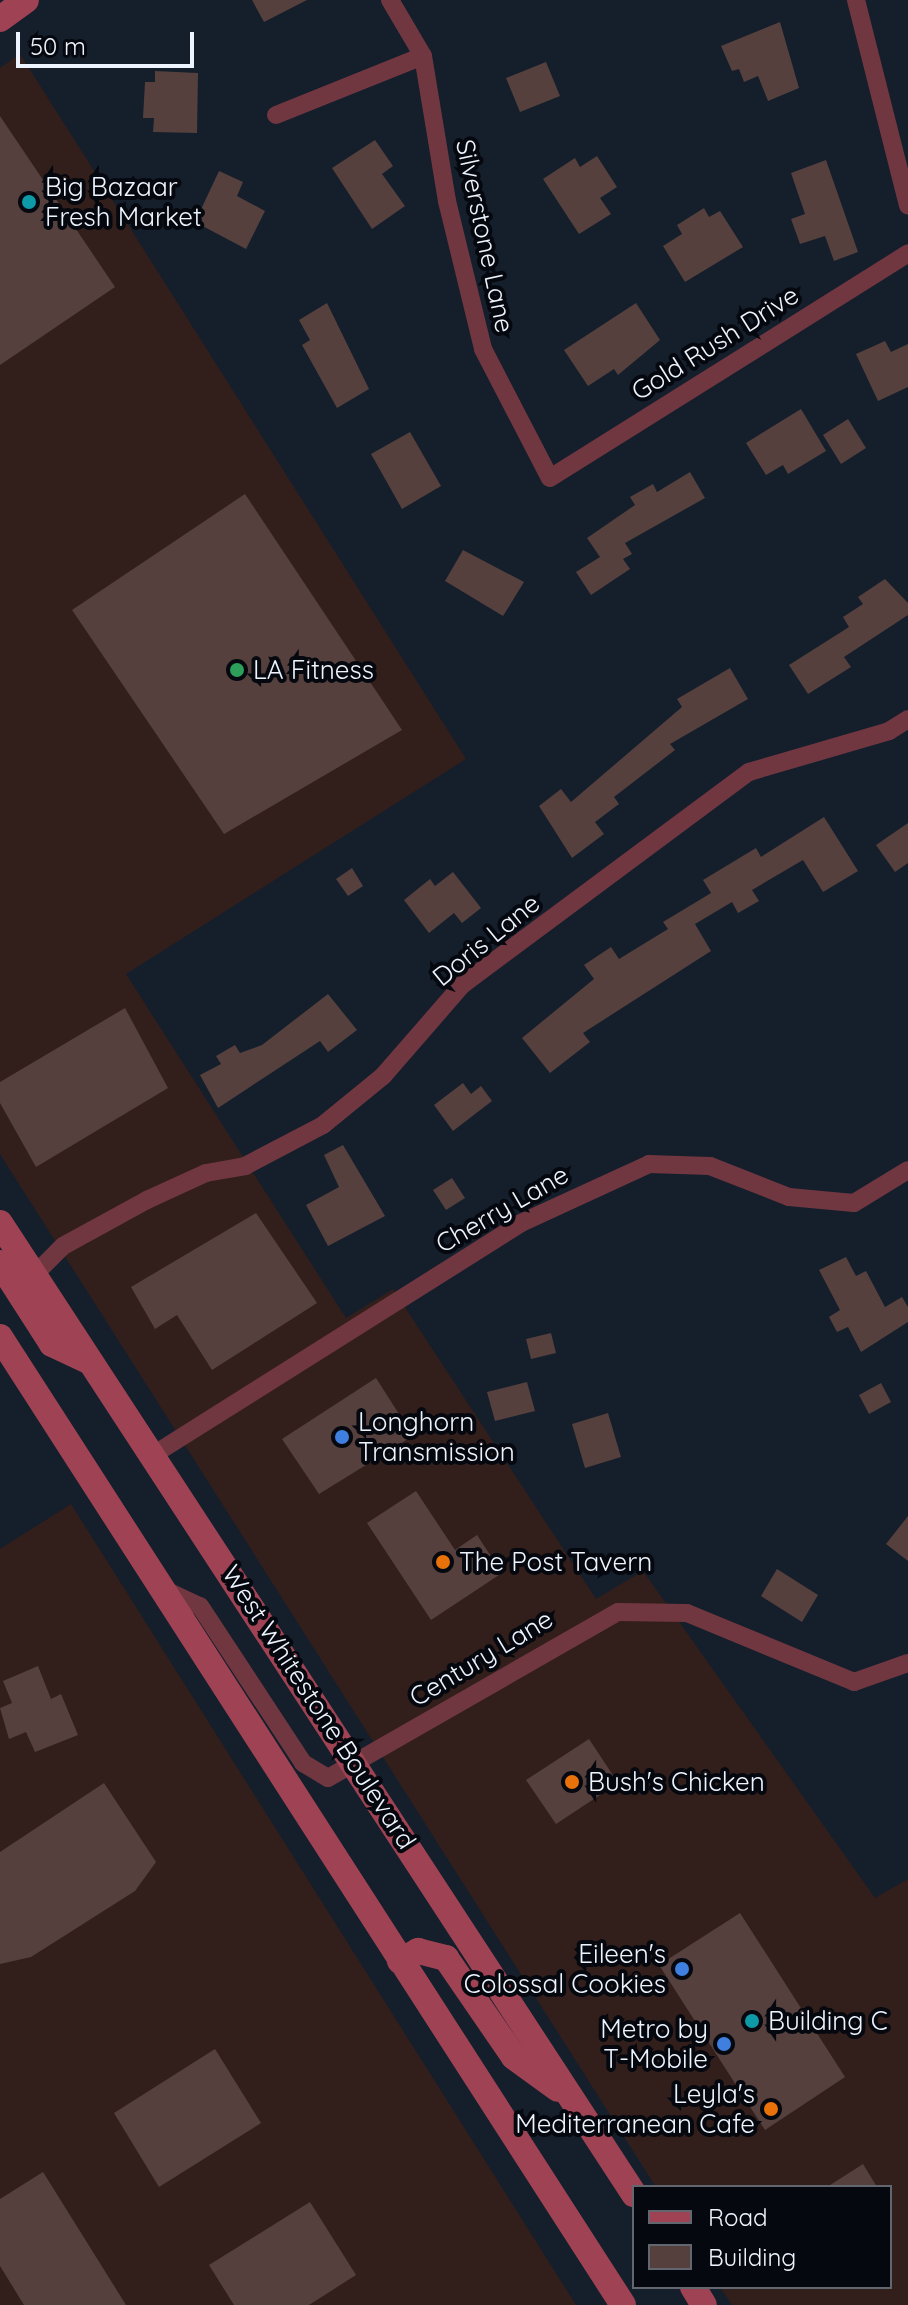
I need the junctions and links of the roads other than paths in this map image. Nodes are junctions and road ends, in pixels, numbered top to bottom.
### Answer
1 (26, 0) edge
2 (390, 0) edge
3 (856, 0) edge
4 (0, 19) edge
5 (423, 56) junction
6 (276, 115) dead end
7 (908, 206) edge
8 (908, 253) edge
9 (550, 478) joint
10 (908, 719) edge
11 (908, 1170) edge
12 (0, 1223) edge
13 (0, 1263) edge
14 (33, 1276) junction
15 (0, 1337) edge
16 (88, 1361) junction
17 (153, 1455) junction
18 (165, 1590) junction
19 (908, 1663) edge
20 (359, 1766) junction
21 (400, 1961) junction
22 (582, 2111) junction
23 (632, 2191) edge
24 (623, 2305) edge

1 - 4 main road
2 - 5 street, Silverstone Lane
3 - 7 street
5 - 6 street
5 - 9 street, Silverstone Lane
8 - 9 street, Gold Rush Drive
10 - 14 street, Doris Lane
11 - 17 street, Cherry Lane
12 - 14 main road, West Whitestone Boulevard
13 - 16 main road
14 - 16 main road, West Whitestone Boulevard
15 - 18 main road
16 - 17 main road, West Whitestone Boulevard
17 - 20 main road, West Whitestone Boulevard
18 - 20 street, Century Lane
18 - 21 main road
19 - 20 street, Century Lane
20 - 22 main road, West Whitestone Boulevard
21 - 22 main road
21 - 24 main road
22 - 23 main road, West Whitestone Boulevard

